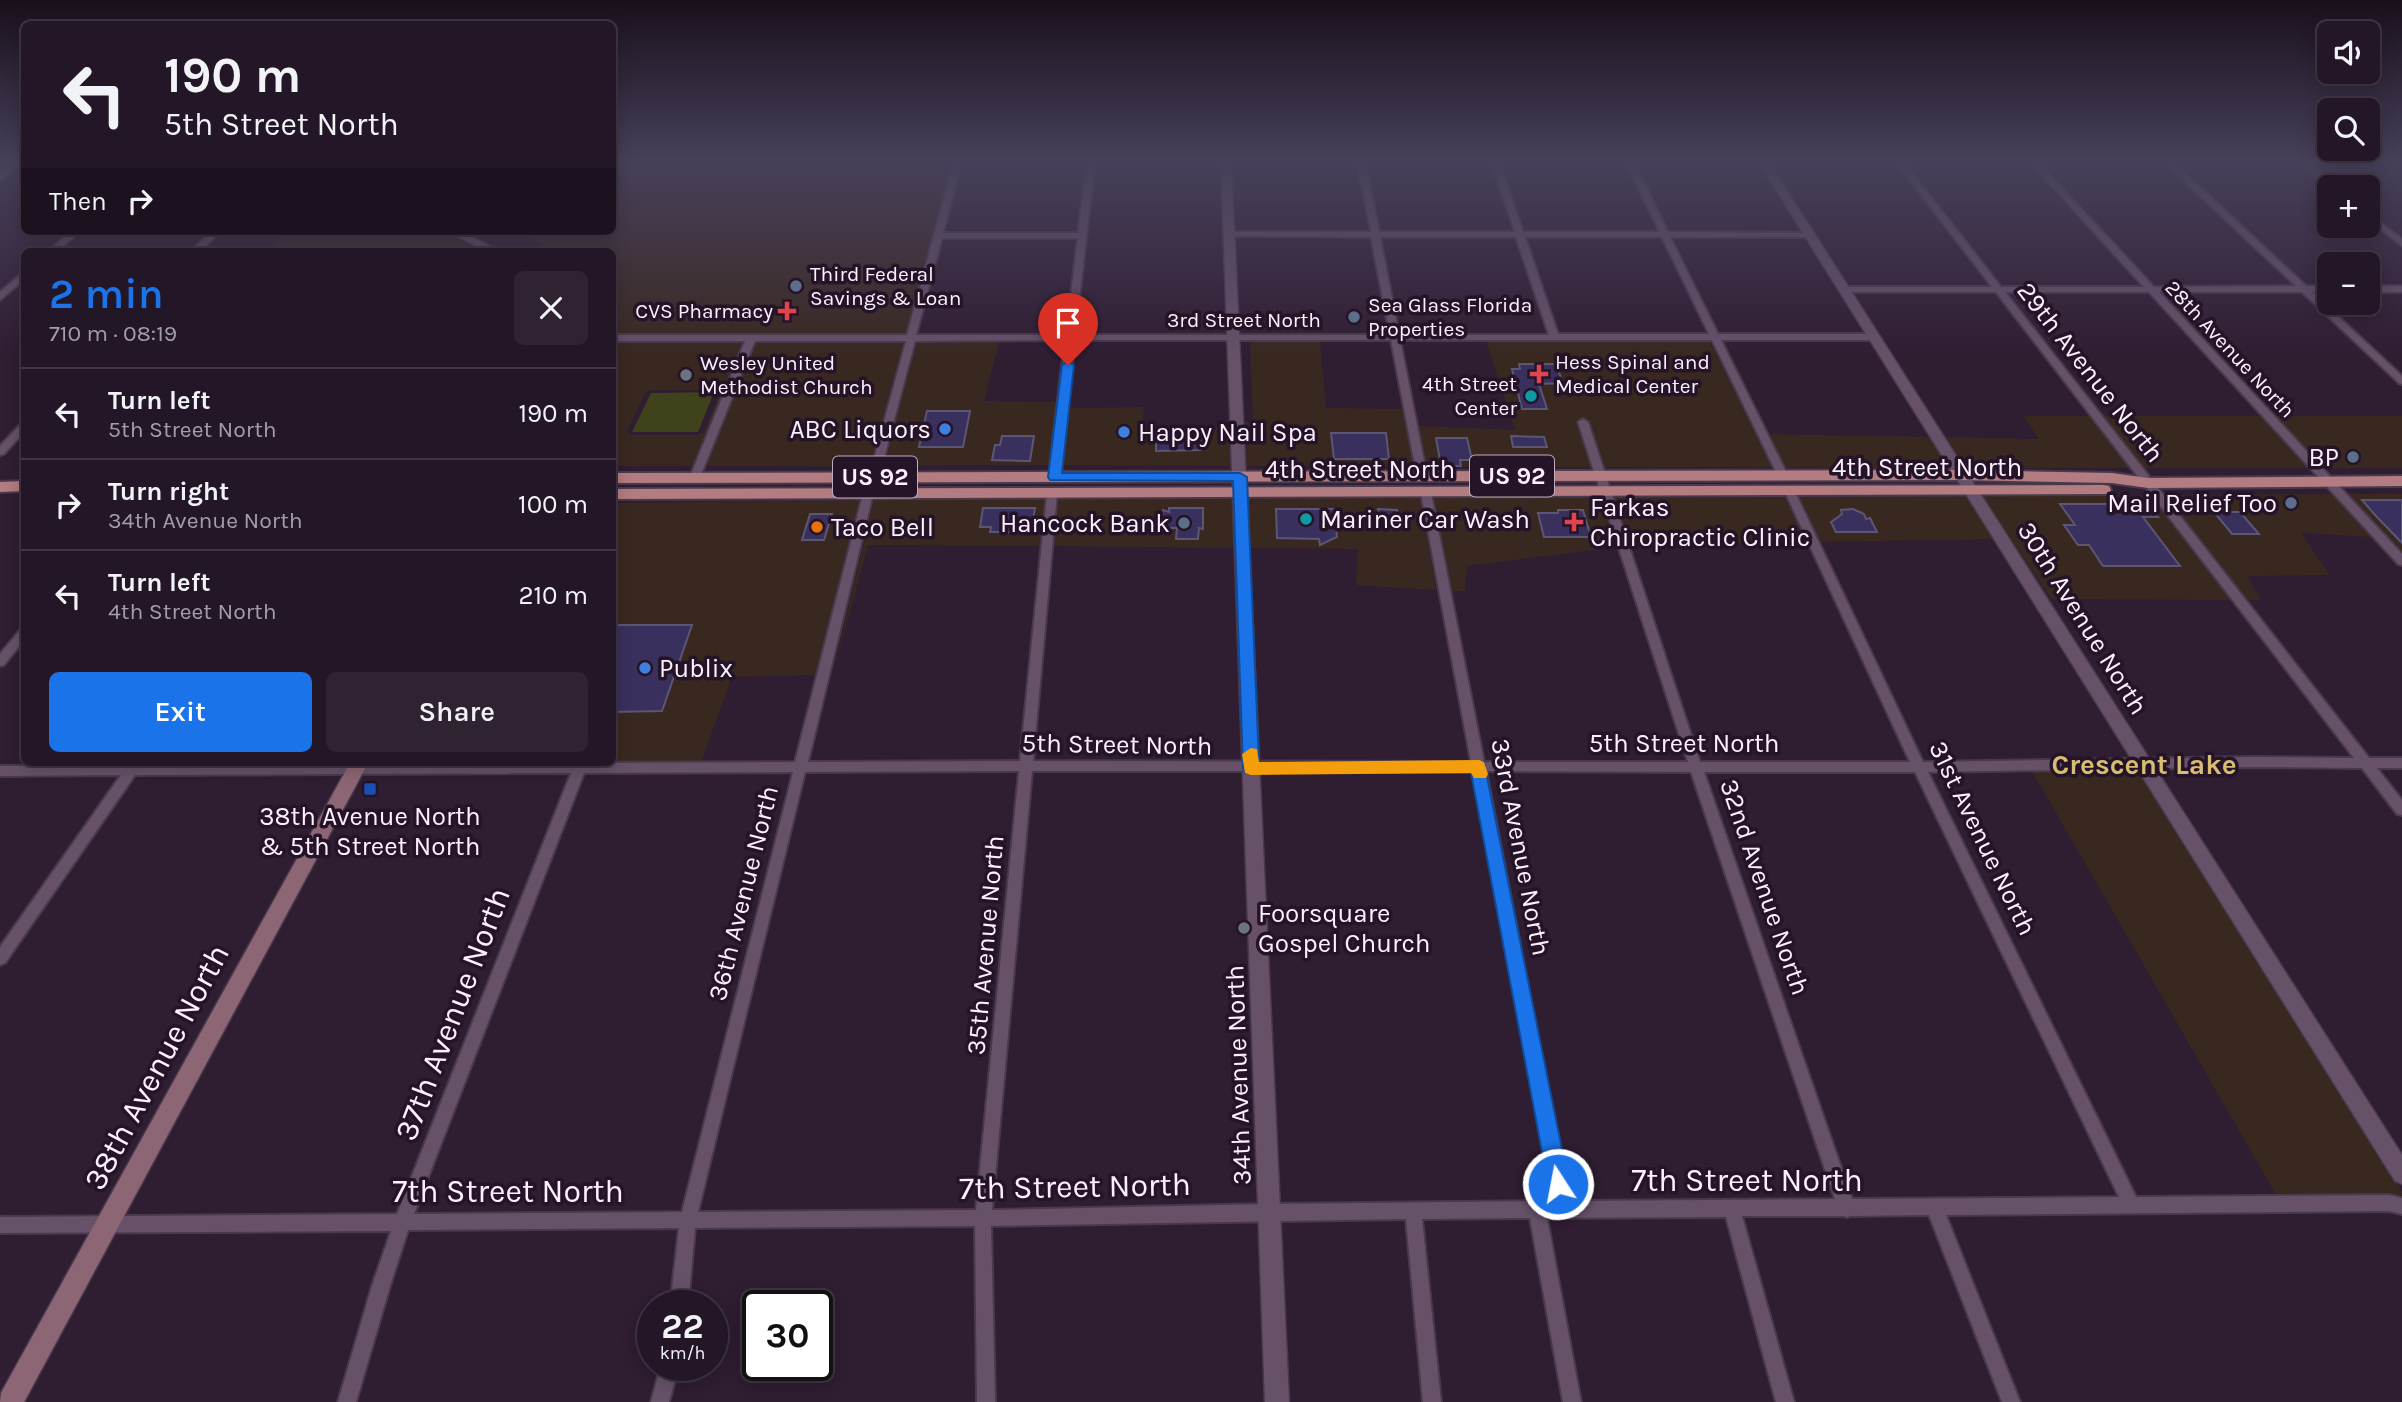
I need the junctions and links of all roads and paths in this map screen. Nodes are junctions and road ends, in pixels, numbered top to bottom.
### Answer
1 (942, 226) edge
2 (1084, 226) edge
3 (1230, 226) edge
4 (1373, 226) edge
5 (1517, 226) edge
6 (1660, 226) edge
7 (1805, 226) edge
8 (1950, 226) edge
9 (2093, 226) edge
10 (2237, 226) edge
11 (2382, 226) edge
12 (1230, 234) junction
13 (1374, 234) junction
14 (1520, 234) junction
15 (1664, 234) junction
16 (71, 235) edge
17 (212, 235) edge
18 (460, 235) edge
19 (940, 235) junction
20 (1811, 235) junction
21 (1083, 236) junction
22 (2402, 243) edge
23 (57, 248) edge
24 (199, 248) edge
25 (488, 248) edge
26 (21, 278) edge
27 (2304, 289) junction
28 (2317, 289) edge
29 (2380, 289) edge
30 (2402, 289) edge
31 (1846, 290) junction
32 (1999, 290) junction
33 (2151, 290) junction
34 (21, 292) edge
35 (2, 294) edge
36 (1395, 337) junction
37 (1554, 337) junction
38 (1713, 337) junction
39 (1875, 337) junction
40 (616, 338) edge
41 (751, 338) junction
42 (911, 338) junction
43 (1071, 338) junction
44 (1235, 338) junction
45 (2402, 381) edge
46 (1583, 422) dead end
47 (21, 430) edge
48 (0, 452) edge
49 (1962, 475) junction
50 (1422, 476) junction
51 (1509, 476) junction
52 (1601, 476) junction
53 (1783, 476) junction
54 (695, 477) junction
55 (800, 477) junction
56 (874, 477) junction
57 (616, 478) edge
58 (0, 479) edge
59 (21, 479) edge
60 (2402, 481) edge
61 (2148, 483) junction
62 (2329, 483) junction
63 (1053, 485) junction
64 (1240, 485) junction
65 (21, 486) edge
66 (0, 487) edge
67 (1697, 492) junction
68 (1790, 492) junction
69 (1973, 492) junction
70 (1426, 493) junction
71 (1607, 493) junction
72 (616, 494) edge
73 (688, 494) junction
74 (869, 494) junction
75 (0, 495) edge
76 (21, 495) edge
77 (2402, 561) edge
78 (21, 637) edge
79 (0, 663) edge
80 (2366, 763) junction
81 (2402, 763) edge
82 (2144, 764) junction
83 (1695, 765) junction
84 (135, 766) edge
85 (357, 766) edge
86 (1027, 766) junction
87 (1479, 767) junction
88 (1919, 767) junction
89 (802, 768) junction
90 (1251, 768) junction
91 (579, 769) junction
92 (0, 771) edge
93 (2402, 810) edge
94 (0, 959) edge
95 (2402, 1174) edge
96 (2131, 1205) junction
97 (2402, 1206) edge
98 (1935, 1208) junction
99 (1732, 1209) junction
100 (1847, 1209) junction
101 (1563, 1210) junction
102 (1413, 1211) junction
103 (1537, 1211) junction
104 (1269, 1212) junction
105 (983, 1218) junction
106 (688, 1220) junction
107 (403, 1221) junction
108 (0, 1225) edge
109 (108, 1225) junction
110 (681, 1290) edge
111 (666, 1381) edge
112 (10, 1402) edge
113 (347, 1402) edge
114 (660, 1402) edge
115 (986, 1402) edge
116 (1278, 1402) edge
117 (1432, 1402) edge
118 (1572, 1402) edge
119 (1785, 1402) edge
120 (2011, 1402) edge

1 - 19 street
2 - 21 street, 35th Avenue North
3 - 12 street, 34th Avenue North
4 - 13 street
5 - 14 street
6 - 15 street
7 - 20 street, 30th Avenue North
8 - 32 street, 29th Avenue North
9 - 33 street, 28th Avenue North
10 - 27 street
11 - 22 street
12 - 13 street
12 - 44 street, 34th Avenue North
13 - 14 street
13 - 36 street
14 - 15 street
14 - 37 street
15 - 20 street
15 - 38 street
16 - 23 street
17 - 24 street
18 - 25 street
19 - 21 street
19 - 42 street
20 - 31 street, 30th Avenue North
21 - 43 street, 35th Avenue North
26 - 35 street
27 - 28 street
27 - 33 street
27 - 45 street
29 - 30 street
31 - 32 street
31 - 39 street, 30th Avenue North
32 - 33 street
32 - 61 street, 29th Avenue North
33 - 62 street, 28th Avenue North
34 - 35 street
36 - 37 street, 3rd Street North
36 - 44 street, 3rd Street North
36 - 50 street
37 - 38 street, 3rd Street North
38 - 39 street, 3rd Street North
38 - 53 street
39 - 49 street, 30th Avenue North
40 - 41 street, 3rd Street North
41 - 42 street, 3rd Street North
41 - 54 street
42 - 43 street, 3rd Street North
42 - 56 street
43 - 44 street, 3rd Street North
43 - 63 street, 35th Avenue North
44 - 64 street, 34th Avenue North
46 - 52 street, 32nd Avenue North
47 - 48 street
49 - 53 main road, 4th Street North / US 92
49 - 61 main road, 4th Street North / US 92
49 - 69 street, 30th Avenue North
50 - 51 main road, 4th Street North / US 92
50 - 64 main road, 4th Street North / US 92
51 - 52 main road, 4th Street North / US 92
51 - 70 main road
52 - 53 main road, 4th Street North / US 92
52 - 71 street, 32nd Avenue North
53 - 67 main road
54 - 55 main road, 4th Street North / US 92
54 - 57 main road, 4th Street North / US 92
55 - 56 main road, 4th Street North / US 92
55 - 73 main road
56 - 63 main road, 4th Street North / US 92
58 - 59 main road
60 - 62 main road, 4th Street North / US 92
61 - 62 main road, 4th Street North / US 92
61 - 69 main road, 4th Street North / US 92
61 - 80 street, 29th Avenue North
62 - 77 street, 28th Avenue North
63 - 64 main road, 4th Street North / US 92
63 - 74 main road, 4th Street North / US 92
63 - 86 street, 35th Avenue North
64 - 70 main road, 4th Street North / US 92
64 - 90 street, 34th Avenue North
65 - 66 main road
67 - 68 main road, 4th Street North / US 92
67 - 71 main road, 4th Street North / US 92
68 - 69 main road, 4th Street North / US 92
68 - 88 street, 31st Avenue North
69 - 82 street, 30th Avenue North
70 - 71 main road, 4th Street North / US 92
70 - 87 street, 33rd Avenue North
71 - 83 street, 32nd Avenue North
72 - 73 main road, 4th Street North / US 92
73 - 74 main road, 4th Street North / US 92
74 - 89 street, 36th Avenue North
75 - 76 main road
78 - 79 street
80 - 81 street, 5th Street North
80 - 82 street, 5th Street North
80 - 93 street, 29th Avenue North
82 - 88 street, 5th Street North
82 - 95 street, 30th Avenue North
83 - 87 street, 5th Street North
83 - 88 street, 5th Street North
83 - 100 street, 32nd Avenue North
84 - 85 street, 5th Street North
84 - 92 street, 5th Street North
84 - 94 street
85 - 91 street, 5th Street North
85 - 109 main road, 38th Avenue North
86 - 89 street, 5th Street North
86 - 90 street, 5th Street North
86 - 105 street, 35th Avenue North
87 - 90 street, 5th Street North
87 - 101 street, 33rd Avenue North
88 - 96 street, 31st Avenue North
89 - 91 street, 5th Street North
89 - 106 street, 36th Avenue North
90 - 104 street, 34th Avenue North
91 - 107 street, 37th Avenue North
96 - 97 street, 7th Street North
96 - 98 street, 7th Street North
98 - 100 street, 7th Street North
98 - 120 street
99 - 100 street, 7th Street North
99 - 101 street, 7th Street North
99 - 119 street
101 - 103 street, 7th Street North
102 - 103 street, 7th Street North
102 - 104 street, 7th Street North
102 - 117 street
103 - 118 street
104 - 105 street, 7th Street North
104 - 116 street, 34th Avenue North
105 - 106 street, 7th Street North
105 - 115 street, 35th Avenue North
106 - 107 street, 7th Street North
106 - 110 street, 36th Avenue North
107 - 109 street, 7th Street North
107 - 113 street, 37th Avenue North
108 - 109 street, 7th Street North
109 - 112 main road, 38th Avenue North
111 - 114 street

